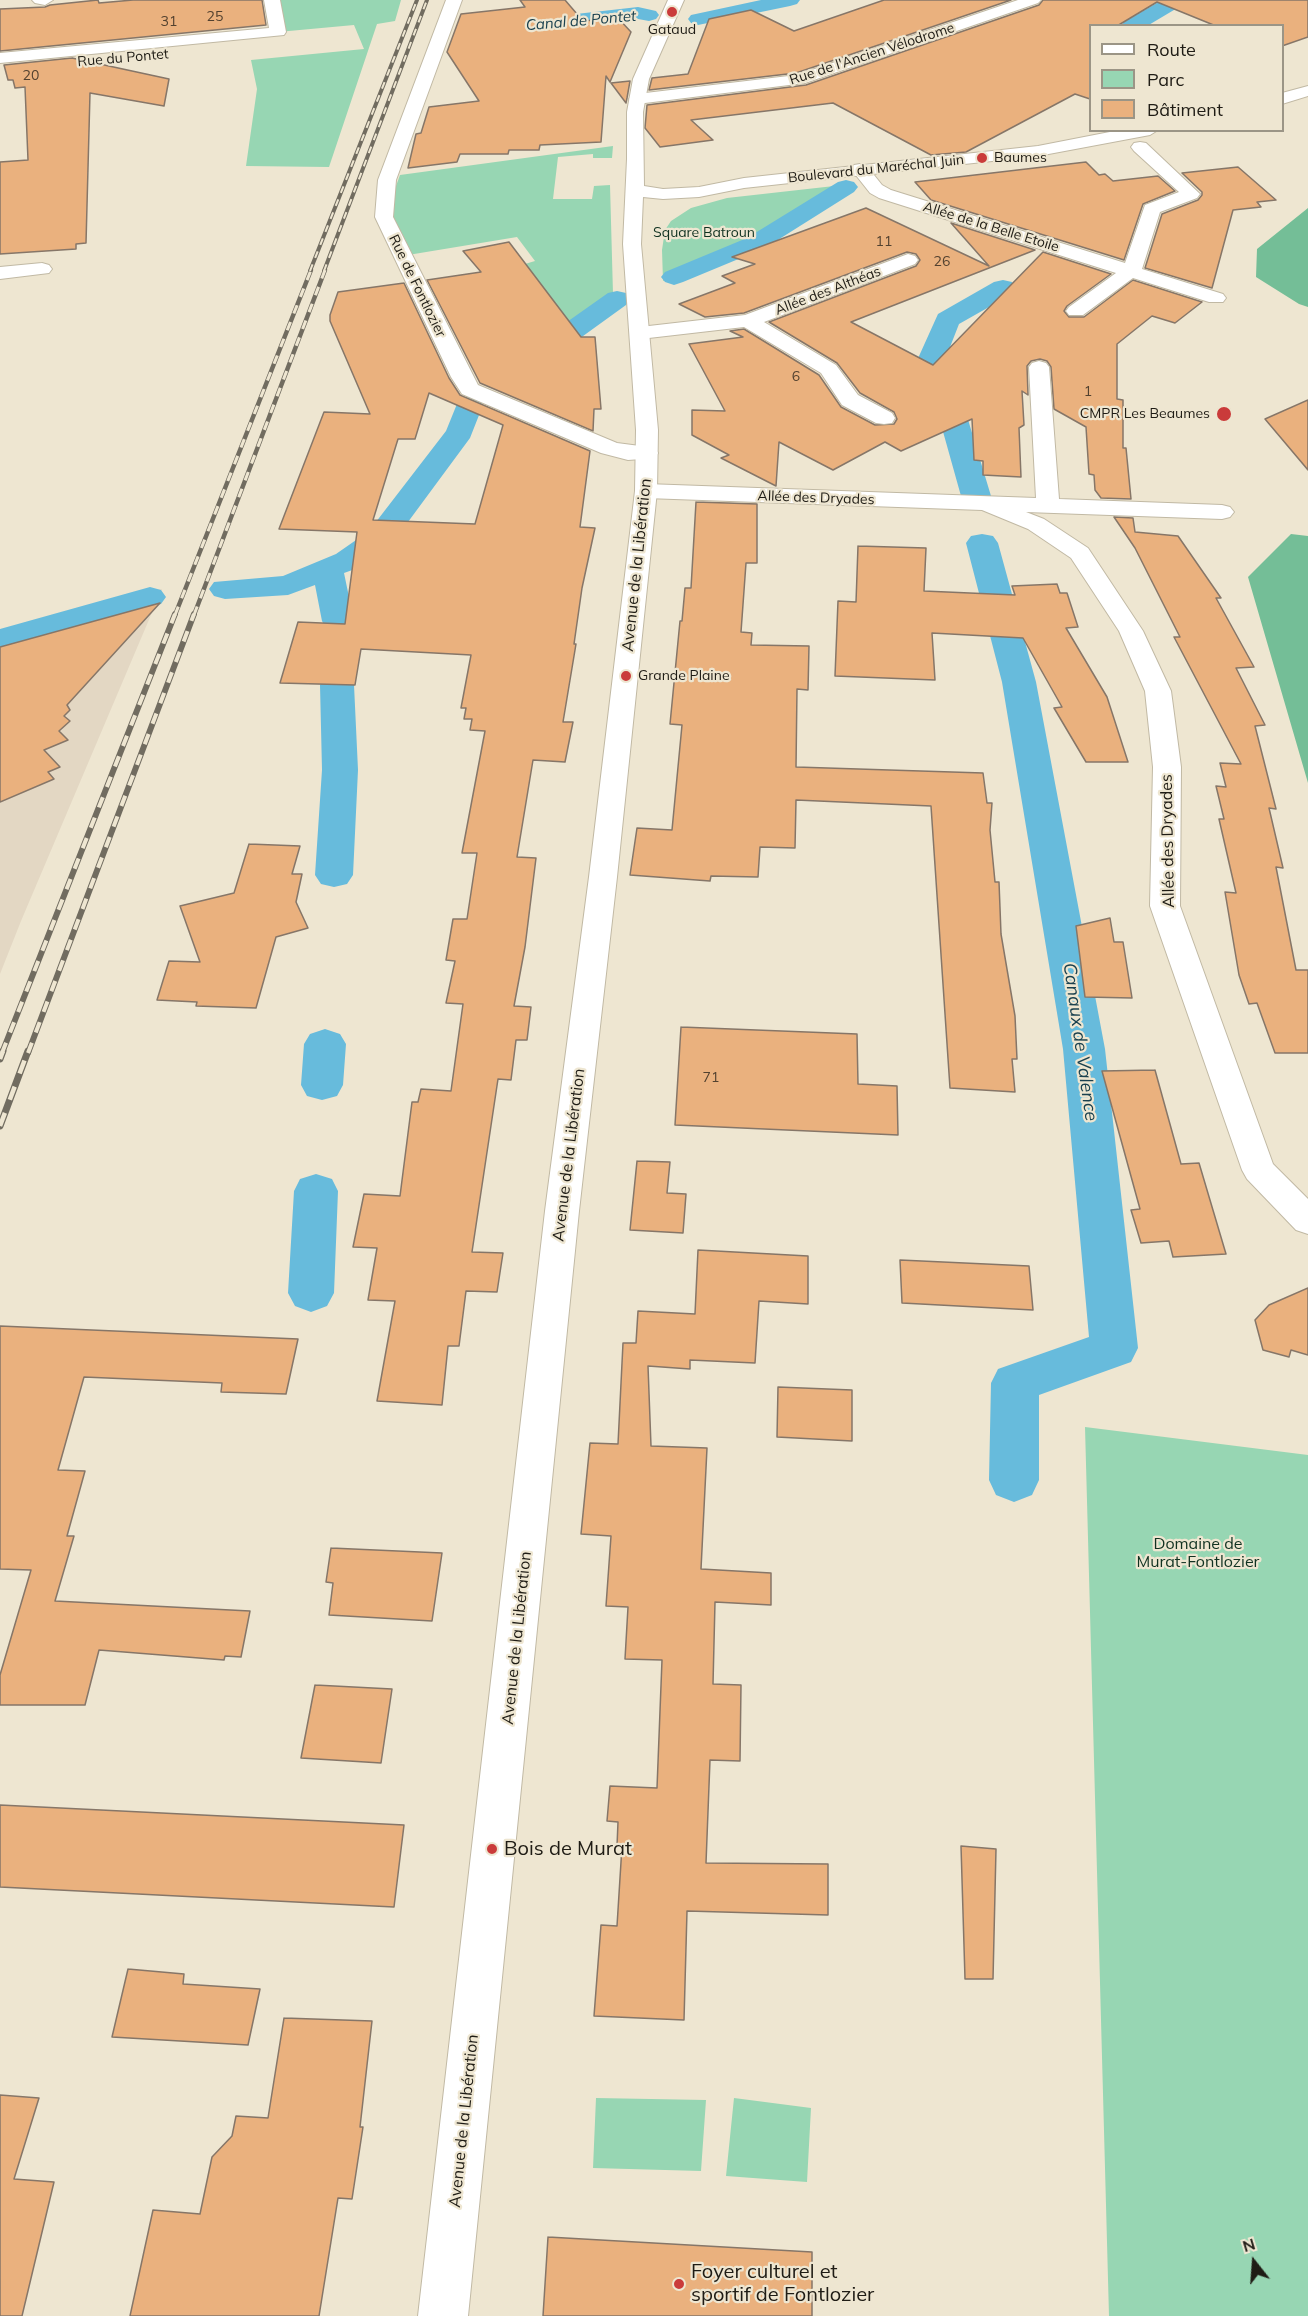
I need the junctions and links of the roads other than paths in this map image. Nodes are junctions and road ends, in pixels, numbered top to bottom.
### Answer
1 (40, 0) edge
2 (45, 0) edge
3 (272, 0) edge
4 (454, 0) edge
5 (676, 0) edge
6 (1033, 0) edge
7 (247, 47) dead end
8 (0, 58) edge
9 (0, 70) edge
10 (1308, 91) edge
11 (1284, 98) edge
12 (637, 99) junction
13 (1139, 132) edge
14 (1140, 147) dead end
15 (860, 169) junction
16 (744, 183) junction
17 (633, 190) junction
18 (699, 192) junction
19 (632, 244) junction
20 (908, 260) dead end
21 (42, 270) dead end
22 (1131, 270) junction
23 (0, 273) edge
24 (1216, 298) dead end
25 (1076, 310) dead end
26 (748, 321) junction
27 (640, 333) junction
28 (1039, 367) dead end
29 (884, 418) dead end
30 (647, 453) junction
31 (646, 491) junction
32 (987, 504) junction
33 (1048, 506) junction
34 (1222, 512) dead end
35 (1308, 1221) edge
36 (443, 2316) edge

1 - 2 street
3 - 8 street
4 - 30 street, Rue de Fontlozier
5 - 12 street, Avenue de la Libération
6 - 12 street, Rue de l'Ancien Vélodrome
7 - 9 street, Rue du Pontet
10 - 11 street
12 - 17 street, Avenue de la Libération
13 - 15 street, Boulevard du Maréchal Juin
14 - 22 street
15 - 16 street, Boulevard du Maréchal Juin
15 - 22 street, Allée de la Belle Etoile
16 - 17 street, Boulevard du Maréchal Juin
16 - 18 street, Boulevard du Maréchal Juin
17 - 18 street, Boulevard du Maréchal Juin
17 - 19 street, Avenue de la Libération
18 - 19 street, Boulevard du Maréchal Juin
19 - 27 street, Avenue de la Libération
20 - 26 street, Allée des Althéas
21 - 23 street
22 - 24 street, Allée de la Belle Etoile
22 - 25 street
26 - 27 street, Allée des Althéas
26 - 29 street, Allée des Althéas
27 - 30 street, Avenue de la Libération
28 - 33 street
30 - 31 street, Avenue de la Libération
31 - 32 street, Allée des Dryades
31 - 36 street, Avenue de la Libération
32 - 33 street, Allée des Dryades
32 - 35 street, Allée des Dryades
33 - 34 street, Allée des Dryades

